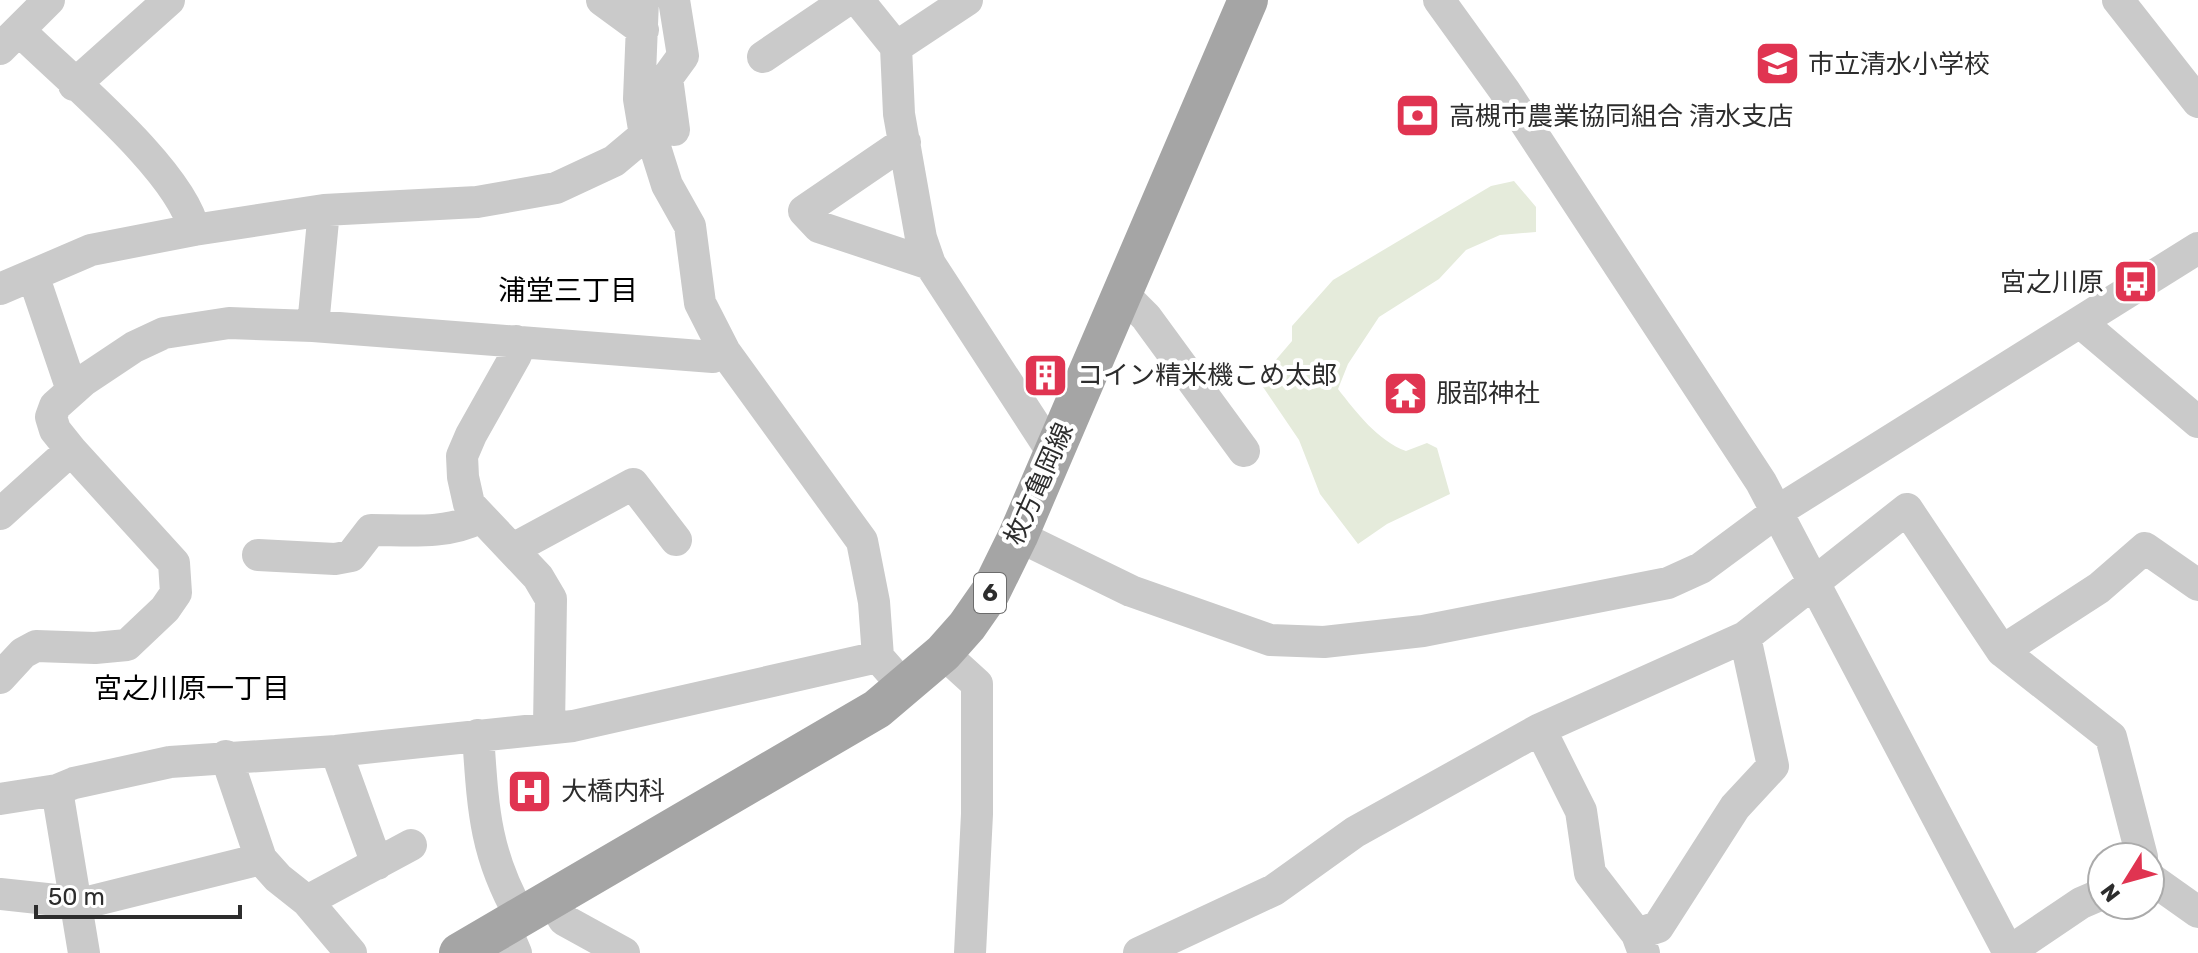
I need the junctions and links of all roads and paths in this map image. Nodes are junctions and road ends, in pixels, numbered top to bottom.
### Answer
1 (49, 0) edge
2 (169, 0) edge
3 (602, 0) edge
4 (674, 0) edge
5 (847, 0) edge
6 (858, 0) edge
7 (967, 0) edge
8 (1248, 0) edge
9 (1439, 0) edge
10 (2118, 0) edge
11 (643, 15) edge
12 (10, 39) edge
13 (896, 47) junction
14 (763, 57) dead end
15 (74, 85) junction
16 (2198, 102) edge
17 (659, 132) junction
18 (905, 142) junction
19 (324, 210) junction
20 (194, 230) junction
21 (2196, 252) edge
22 (930, 264) junction
23 (33, 275) junction
24 (0, 289) edge
25 (1122, 293) junction
26 (2080, 322) junction
27 (313, 326) junction
28 (516, 341) junction
29 (725, 352) junction
30 (72, 390) junction
31 (2198, 422) edge
32 (71, 450) junction
33 (1244, 451) dead end
34 (1053, 453) junction
35 (1778, 511) junction
36 (0, 514) edge
37 (479, 518) junction
38 (1018, 536) junction
39 (676, 540) dead end
40 (513, 549) junction
41 (258, 555) dead end
42 (1815, 580) junction
43 (2198, 585) edge
44 (1745, 637) junction
45 (2002, 651) junction
46 (943, 653) junction
47 (878, 657) junction
48 (0, 678) edge
49 (905, 687) junction
50 (549, 727) junction
51 (1540, 729) junction
52 (478, 735) junction
53 (336, 751) junction
54 (226, 756) junction
55 (57, 790) junction
56 (0, 799) edge
57 (2138, 841) edge
58 (411, 845) dead end
59 (261, 859) junction
60 (377, 864) junction
61 (2166, 889) edge
62 (0, 894) edge
63 (307, 901) junction
64 (2086, 901) edge
65 (73, 903) junction
66 (2198, 912) edge
67 (523, 922) edge
68 (1641, 943) edge
69 (84, 953) edge
70 (351, 953) edge
71 (459, 953) edge
72 (624, 953) edge
73 (970, 953) edge
74 (1139, 953) edge
75 (2008, 953) edge

1 - 12 street
2 - 15 street
3 - 11 street
4 - 17 street
5 - 14 street
6 - 13 street
7 - 13 street
8 - 25 main road, 枚方亀岡線 / 6
9 - 35 street
10 - 16 street
11 - 17 street
12 - 15 street
13 - 18 street
15 - 20 street
17 - 19 street
17 - 29 street
18 - 22 street
18 - 22 street
19 - 20 street
19 - 27 street
20 - 23 street
21 - 26 street
22 - 34 street
23 - 24 street
23 - 30 street
25 - 33 street
25 - 34 main road, 枚方亀岡線 / 6
26 - 31 street
26 - 35 street
27 - 28 street
27 - 30 street
28 - 29 street
28 - 37 street
29 - 47 street
30 - 32 street
32 - 36 street
32 - 48 street
34 - 38 main road, 枚方亀岡線 / 6
35 - 38 street
35 - 42 street
37 - 40 street
37 - 41 street
38 - 46 main road, 枚方亀岡線 / 6
39 - 40 street
40 - 50 street
42 - 44 street
42 - 45 street
42 - 75 street
43 - 45 street
44 - 51 street
44 - 68 street
45 - 57 street
46 - 49 main road, 枚方亀岡線 / 6
46 - 73 street
47 - 49 street
47 - 50 street
49 - 67 main road, 枚方亀岡線 / 6
50 - 52 street
51 - 68 street
51 - 74 street
52 - 53 street
52 - 67 street
53 - 54 street
53 - 60 street
54 - 55 street
54 - 59 street
55 - 56 street
55 - 65 street
58 - 60 street
59 - 63 street
59 - 65 street
60 - 63 street
61 - 66 street
62 - 65 street
63 - 70 street
64 - 75 street
65 - 69 street
67 - 71 main road, 枚方亀岡線 / 6
67 - 72 street

